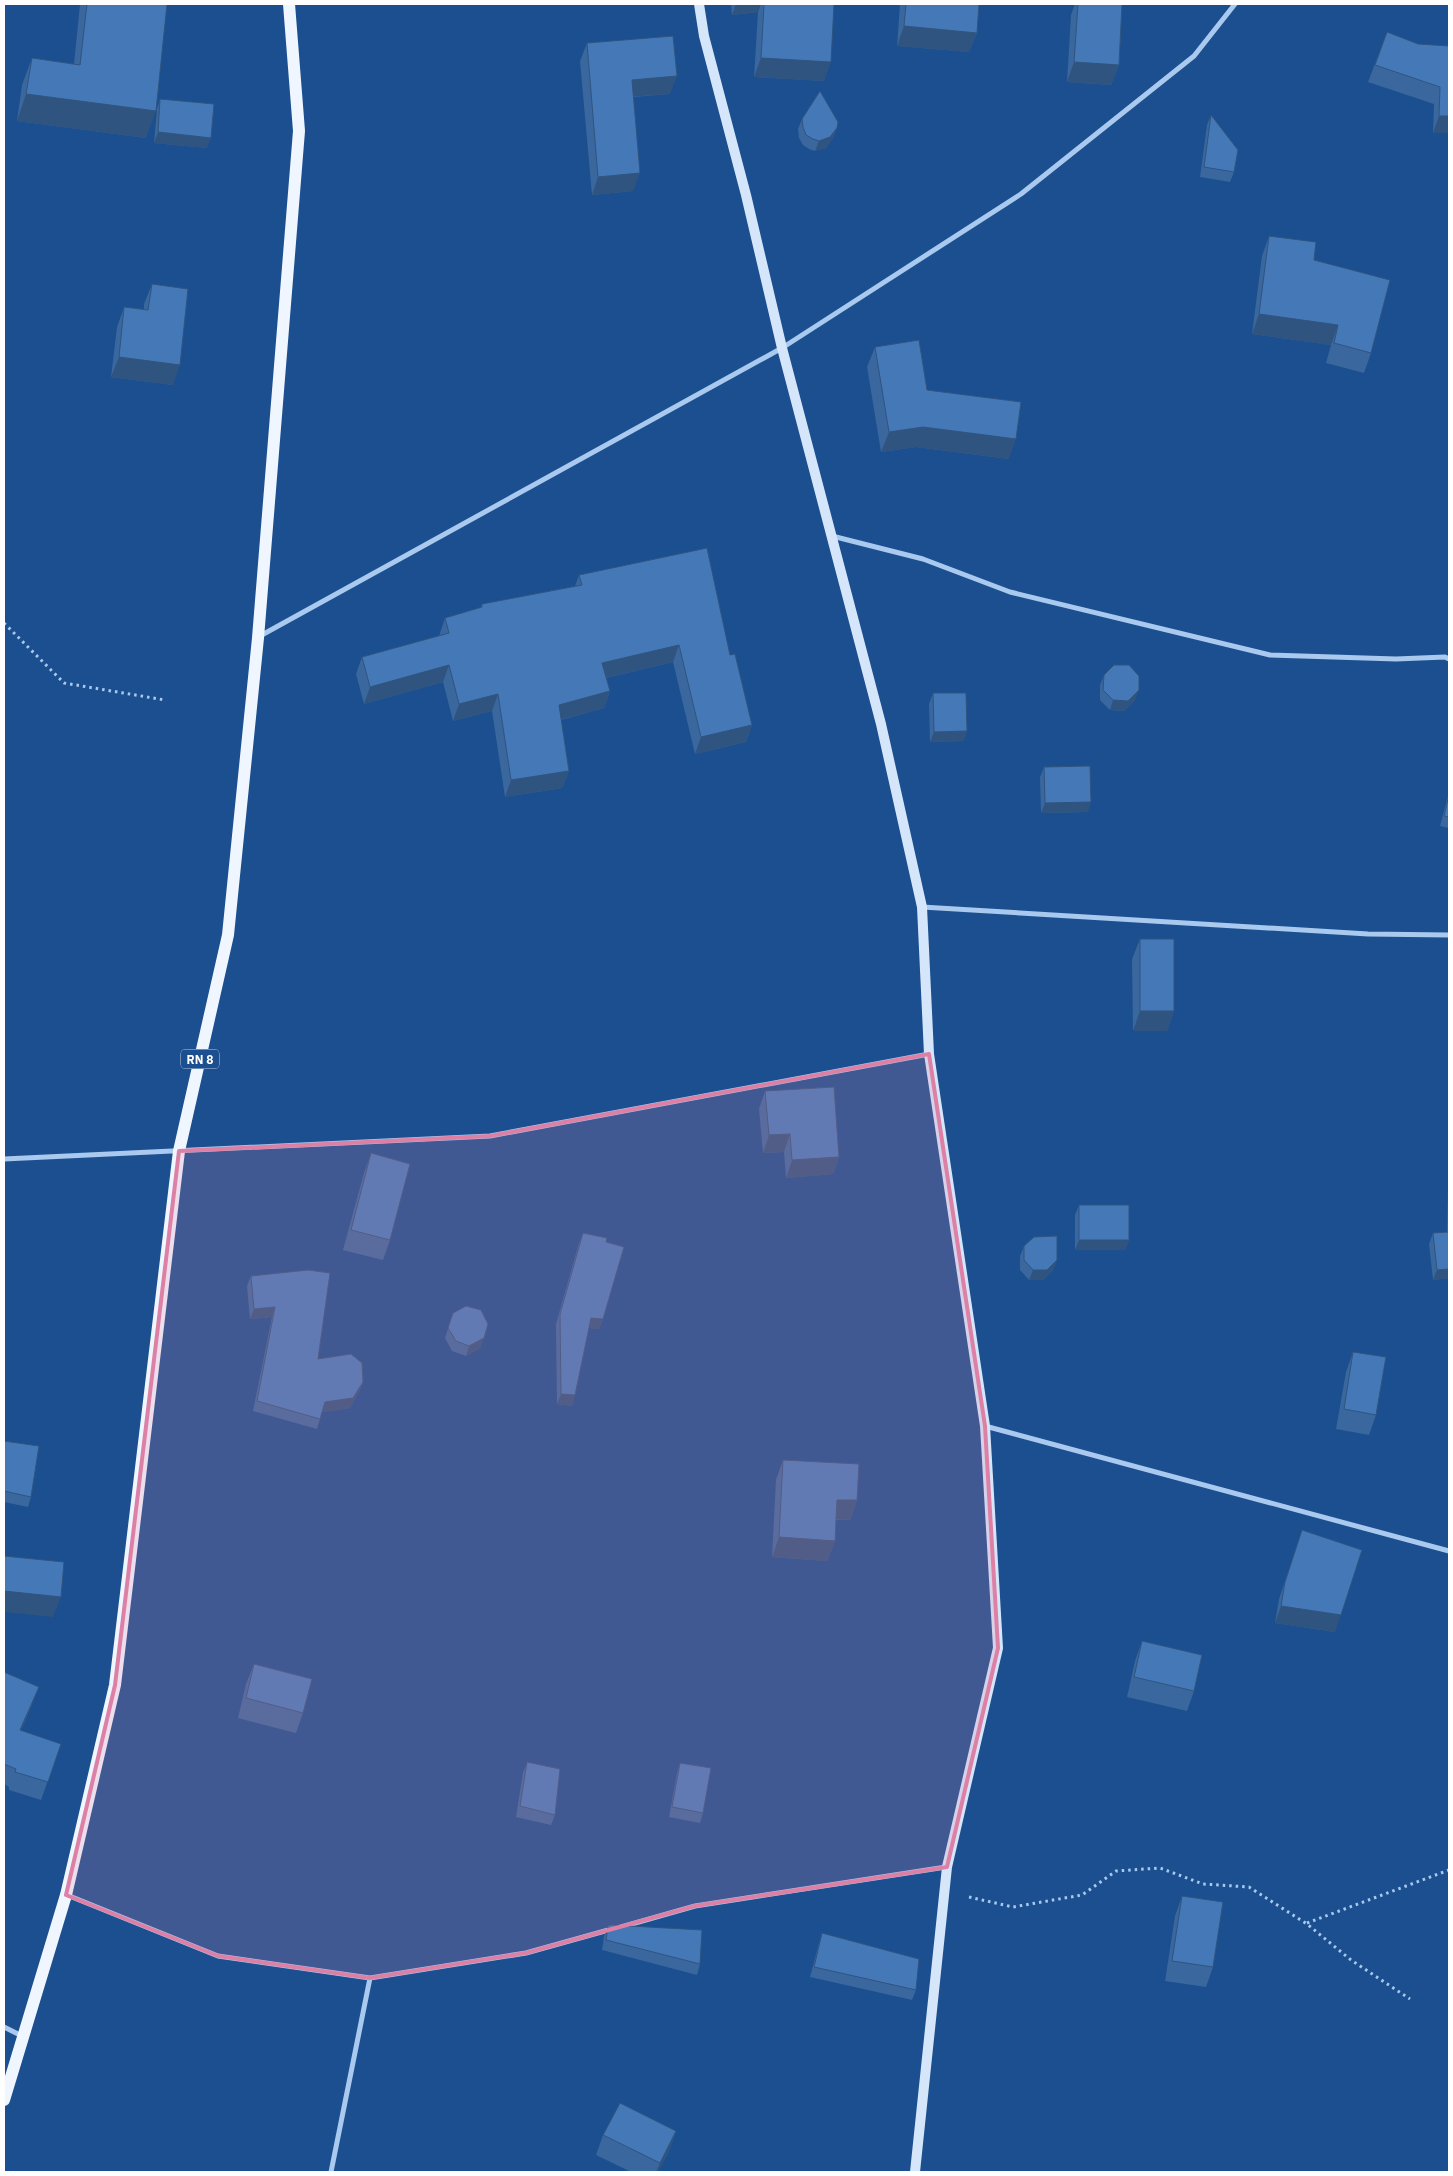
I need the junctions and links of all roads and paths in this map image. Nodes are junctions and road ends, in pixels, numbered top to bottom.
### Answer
1 (289, 4) edge
2 (699, 4) edge
3 (1235, 4) edge
4 (782, 348) junction
5 (831, 535) junction
6 (4, 623) edge
7 (258, 638) junction
8 (1449, 659) edge
9 (165, 700) dead end
10 (922, 907) junction
11 (1449, 935) edge
12 (929, 1054) junction
13 (179, 1151) junction
14 (4, 1160) edge
15 (985, 1426) junction
16 (1449, 1551) edge
17 (947, 1867) junction
18 (1449, 1870) edge
19 (944, 1892) junction
20 (66, 1895) junction
21 (1307, 1924) junction
22 (370, 1978) junction
23 (1410, 1999) dead end
24 (4, 2027) edge
25 (22, 2036) junction
26 (4, 2100) edge
27 (331, 2172) edge
28 (915, 2172) edge

1 - 7 main road, RN 8
2 - 4 street
3 - 4 street
4 - 5 street
4 - 7 street
5 - 8 street
5 - 10 street
6 - 9 path
7 - 13 main road, RN 8
10 - 11 street
10 - 12 street
12 - 13 street
12 - 15 street
13 - 14 street
13 - 20 main road, RN 8
15 - 16 street
15 - 17 street
17 - 19 street
17 - 22 street
18 - 21 path
19 - 21 path
19 - 28 street
20 - 22 street
20 - 25 main road, RN 8
21 - 23 path
22 - 27 street
24 - 25 street
25 - 26 main road, RN 8

